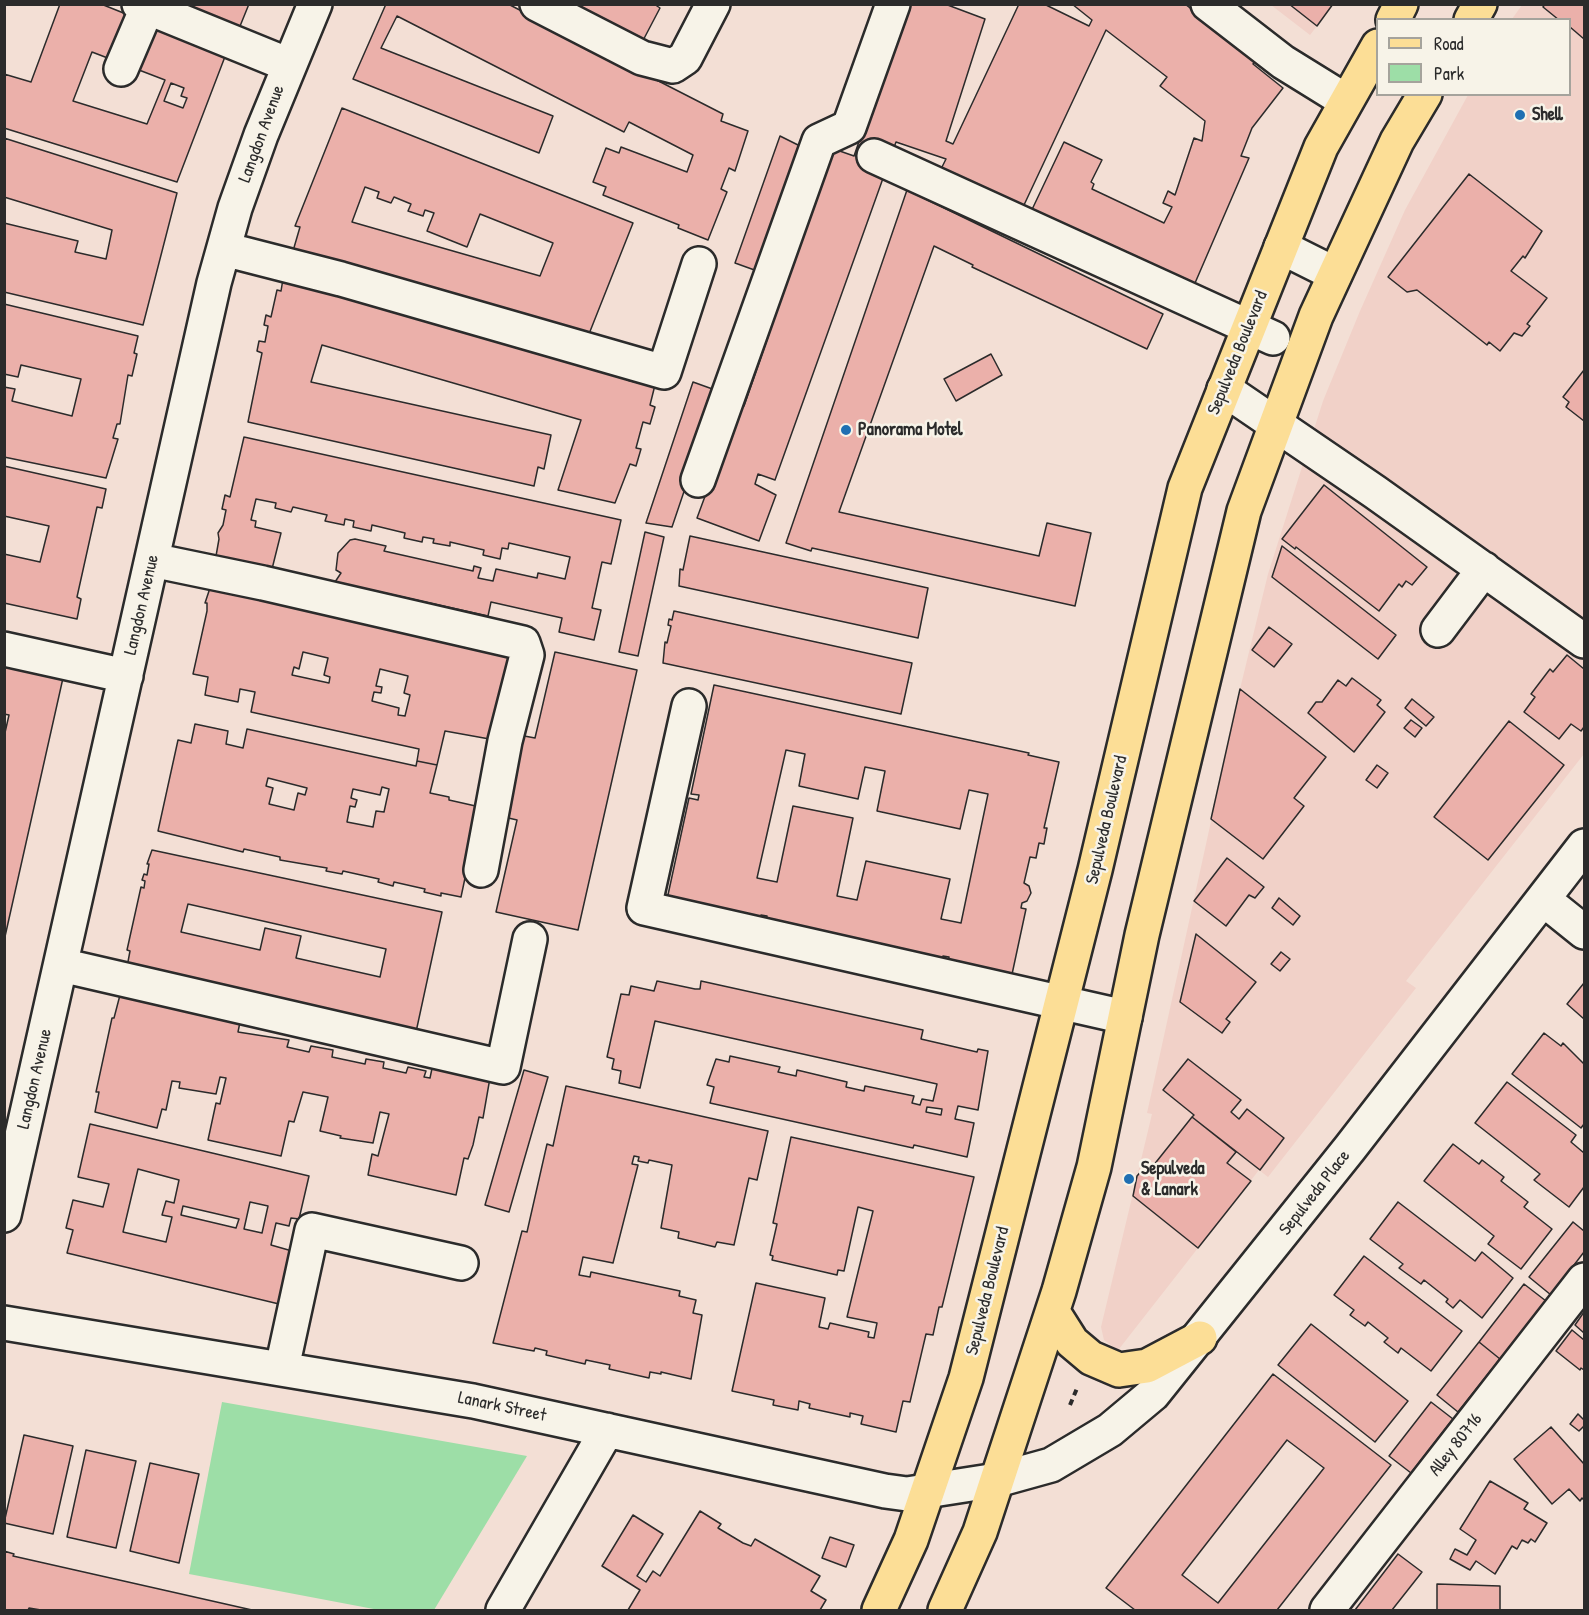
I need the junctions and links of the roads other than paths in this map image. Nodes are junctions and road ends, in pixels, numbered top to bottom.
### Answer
1 (315, 4) edge
2 (537, 4) edge
3 (713, 4) edge
4 (893, 4) edge
5 (1208, 4) edge
6 (1401, 4) edge
7 (1480, 4) edge
8 (143, 6) edge
9 (1394, 18) edge
10 (1472, 18) edge
11 (1376, 48) edge
12 (288, 65) junction
13 (121, 69) dead end
14 (1424, 96) edge
15 (1346, 101) junction
16 (857, 145) junction
17 (1281, 247) junction
18 (224, 249) junction
19 (699, 264) dead end
20 (1335, 274) junction
21 (1261, 332) junction
22 (1224, 389) junction
23 (1275, 423) junction
24 (698, 480) dead end
25 (152, 560) junction
26 (1484, 569) junction
27 (1438, 630) dead end
28 (1584, 641) edge
29 (4, 649) edge
30 (126, 676) junction
31 (689, 706) dead end
32 (1584, 846) edge
33 (481, 870) dead end
34 (1543, 899) junction
35 (1584, 932) edge
36 (530, 939) dead end
37 (61, 965) junction
38 (1062, 1003) junction
39 (1125, 1017) junction
40 (4, 1215) edge
41 (461, 1263) dead end
42 (1584, 1280) edge
43 (1053, 1312) junction
44 (4, 1323) edge
45 (1200, 1338) junction
46 (282, 1368) junction
47 (607, 1430) junction
48 (997, 1480) junction
49 (928, 1491) junction
50 (503, 1611) edge
51 (879, 1611) edge
52 (945, 1611) edge
53 (1327, 1611) edge

1 - 12 street, Langdon Avenue
2 - 3 street
4 - 16 street
5 - 15 street
6 - 9 main road
7 - 10 main road
8 - 12 street
8 - 13 street
11 - 15 main road, Sepulveda Boulevard
12 - 18 street, Langdon Avenue
14 - 20 main road
15 - 17 main road, Sepulveda Boulevard
16 - 21 street
16 - 24 street
17 - 20 street
17 - 21 main road, Sepulveda Boulevard
18 - 19 street
18 - 25 street, Langdon Avenue
20 - 23 main road
21 - 22 main road, Sepulveda Boulevard
22 - 23 street
22 - 38 main road, Sepulveda Boulevard
23 - 26 street
23 - 39 main road
25 - 30 street, Langdon Avenue
25 - 33 street
26 - 27 street
26 - 28 street
29 - 30 street
30 - 37 street, Langdon Avenue
31 - 38 street
32 - 34 street, Sepulveda Place
34 - 35 street
34 - 45 street, Sepulveda Place
36 - 37 street
37 - 40 street, Langdon Avenue
38 - 39 street
38 - 49 main road, Sepulveda Boulevard
39 - 43 main road
41 - 46 street
42 - 53 street, Alley 80716
43 - 45 main road
43 - 48 main road
44 - 46 street, Lanark Street
45 - 48 street, Sepulveda Place
46 - 47 street, Lanark Street
47 - 49 street, Lanark Street
47 - 50 street
48 - 49 street, Lanark Street
48 - 52 main road
49 - 51 main road, Sepulveda Boulevard

